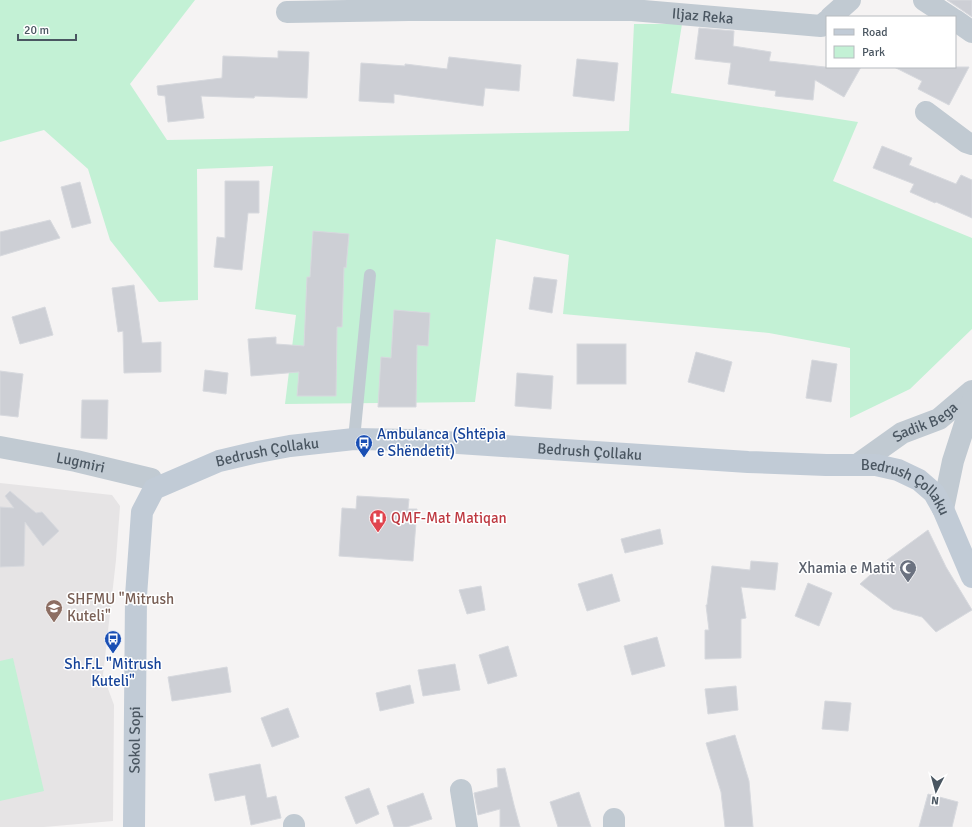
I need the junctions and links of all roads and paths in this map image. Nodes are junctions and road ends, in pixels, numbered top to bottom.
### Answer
1 (850, 0) edge
2 (924, 0) edge
3 (287, 12) dead end
4 (832, 16) edge
5 (948, 16) edge
6 (956, 21) edge
7 (826, 22) edge
8 (972, 32) edge
9 (926, 112) dead end
10 (972, 144) edge
11 (370, 275) dead end
12 (972, 391) edge
13 (972, 402) edge
14 (354, 440) junction
15 (0, 447) edge
16 (857, 465) junction
17 (154, 489) junction
18 (943, 509) junction
19 (972, 577) edge
20 (461, 790) dead end
21 (134, 827) edge
22 (467, 827) edge

1 - 4 street
2 - 5 street
3 - 7 street, Iljaz Reka
6 - 8 street
9 - 10 street
11 - 14 lane
12 - 16 street, Sadik Bega
13 - 18 street, Sadik Bega
14 - 16 street, Bedrush Çollaku
14 - 17 street, Bedrush Çollaku
15 - 17 street, Lugmiri
16 - 18 street, Bedrush Çollaku
17 - 21 street, Sokol Sopi
18 - 19 street, Bedrush Çollaku
20 - 22 street

